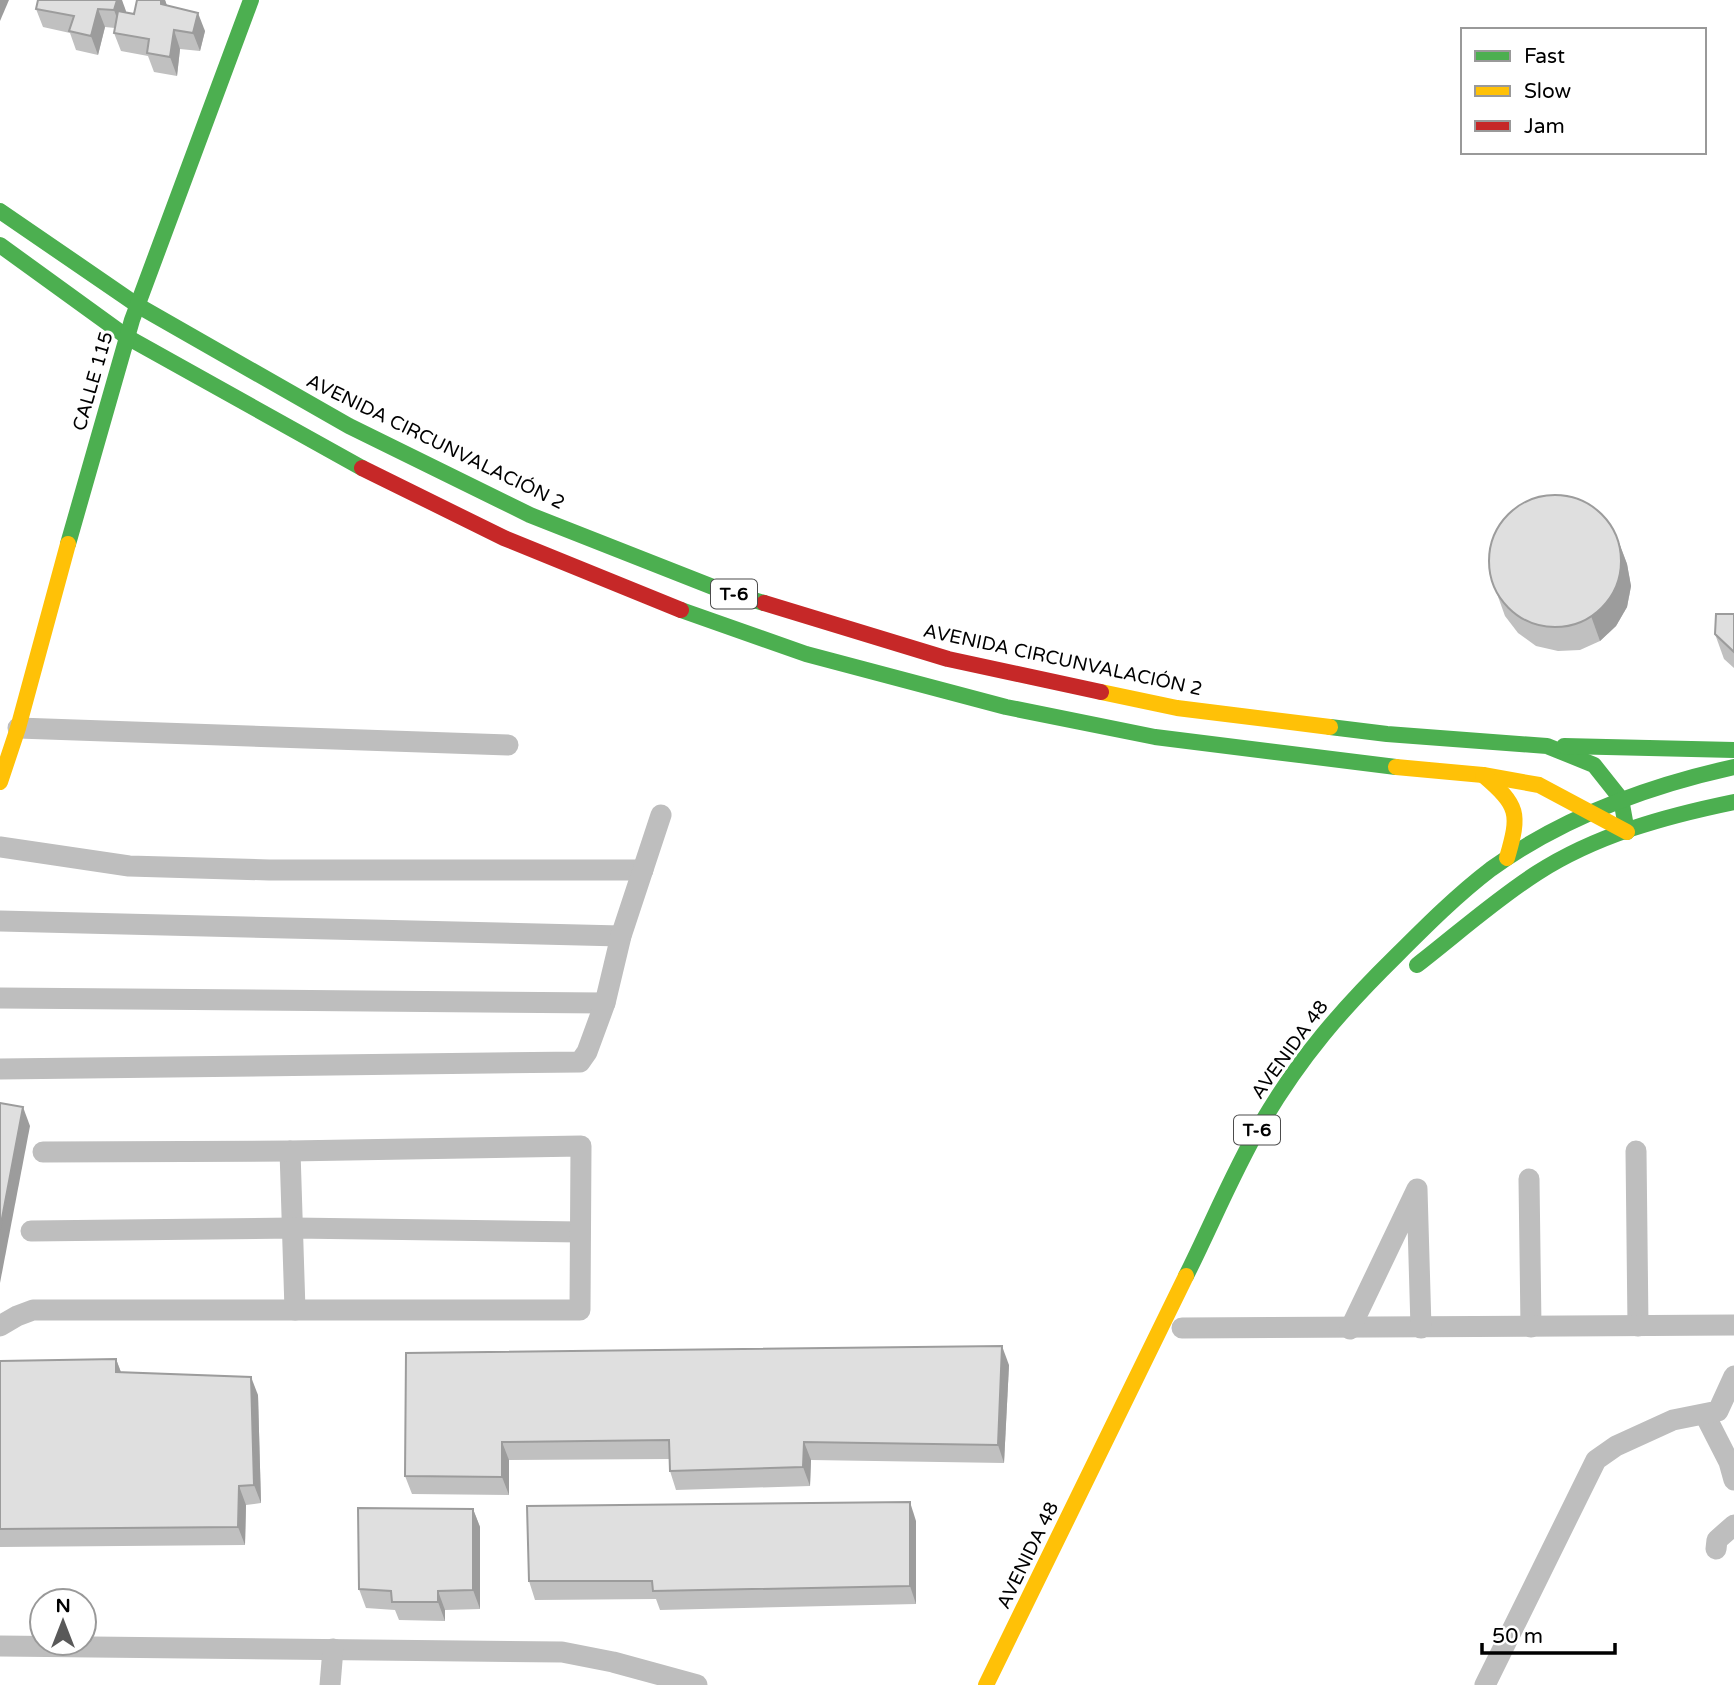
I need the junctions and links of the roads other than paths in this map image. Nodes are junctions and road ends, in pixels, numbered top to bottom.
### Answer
1 (251, 0) edge
2 (0, 211) edge
3 (0, 246) edge
4 (137, 305) junction
5 (127, 337) junction
6 (18, 728) junction
7 (508, 745) dead end
8 (1548, 746) junction
9 (1734, 750) edge
10 (1734, 766) edge
11 (1483, 775) junction
12 (0, 782) edge
13 (1621, 799) junction
14 (1734, 802) edge
15 (1588, 813) junction
16 (661, 815) dead end
17 (1627, 832) junction
18 (0, 847) edge
19 (1507, 858) junction
20 (643, 870) junction
21 (0, 921) edge
22 (621, 936) junction
23 (1405, 975) dead end
24 (0, 998) edge
25 (605, 1003) junction
26 (0, 1069) edge
27 (290, 1151) junction
28 (1636, 1151) dead end
29 (43, 1152) dead end
30 (1529, 1180) dead end
31 (294, 1228) junction
32 (31, 1231) dead end
33 (580, 1232) junction
34 (295, 1310) junction
35 (1734, 1325) edge
36 (0, 1326) edge
37 (1639, 1326) junction
38 (1183, 1327) dead end
39 (1531, 1327) junction
40 (1421, 1328) junction
41 (1350, 1329) junction
42 (1734, 1376) edge
43 (1705, 1415) junction
44 (1734, 1480) edge
45 (1734, 1525) edge
46 (1716, 1549) dead end
47 (0, 1646) edge
48 (333, 1649) junction
49 (330, 1685) edge
50 (697, 1685) edge
51 (986, 1685) edge
52 (1485, 1685) edge

1 - 4 main road, CALLE 115
2 - 4 main road, AVENIDA CIRCUNVALACIÓN 2 / T-6
3 - 5 main road, T-6
4 - 5 main road, CALLE 115
4 - 8 main road, AVENIDA CIRCUNVALACIÓN 2 / T-6
5 - 6 main road, CALLE 115
5 - 11 main road, T-6
6 - 7 street
6 - 12 main road, CALLE 115
8 - 9 main road
8 - 13 main road, AVENIDA CIRCUNVALACIÓN 2 / T-6
10 - 13 main road, AVENIDA 48 / T-6
11 - 15 main road, T-6
11 - 19 main road
13 - 15 main road, AVENIDA 48 / T-6
13 - 17 main road, AVENIDA CIRCUNVALACIÓN 2 / T-6
14 - 17 main road
15 - 17 main road, T-6
15 - 19 main road, AVENIDA 48 / T-6
16 - 20 street
17 - 23 main road
18 - 20 street
19 - 51 main road, AVENIDA 48 / T-6
20 - 22 street
21 - 22 street
22 - 25 street
24 - 25 street
25 - 26 street
27 - 29 street
27 - 31 street
27 - 33 street
28 - 37 street
30 - 39 street
31 - 32 street
31 - 33 street
31 - 34 street
33 - 34 street
34 - 36 street
35 - 37 street
37 - 39 street
38 - 41 street
39 - 40 street
40 - 41 street
40 - 41 street
42 - 43 street
43 - 44 street
43 - 52 street
45 - 46 street
47 - 48 street
48 - 49 street
48 - 50 street

